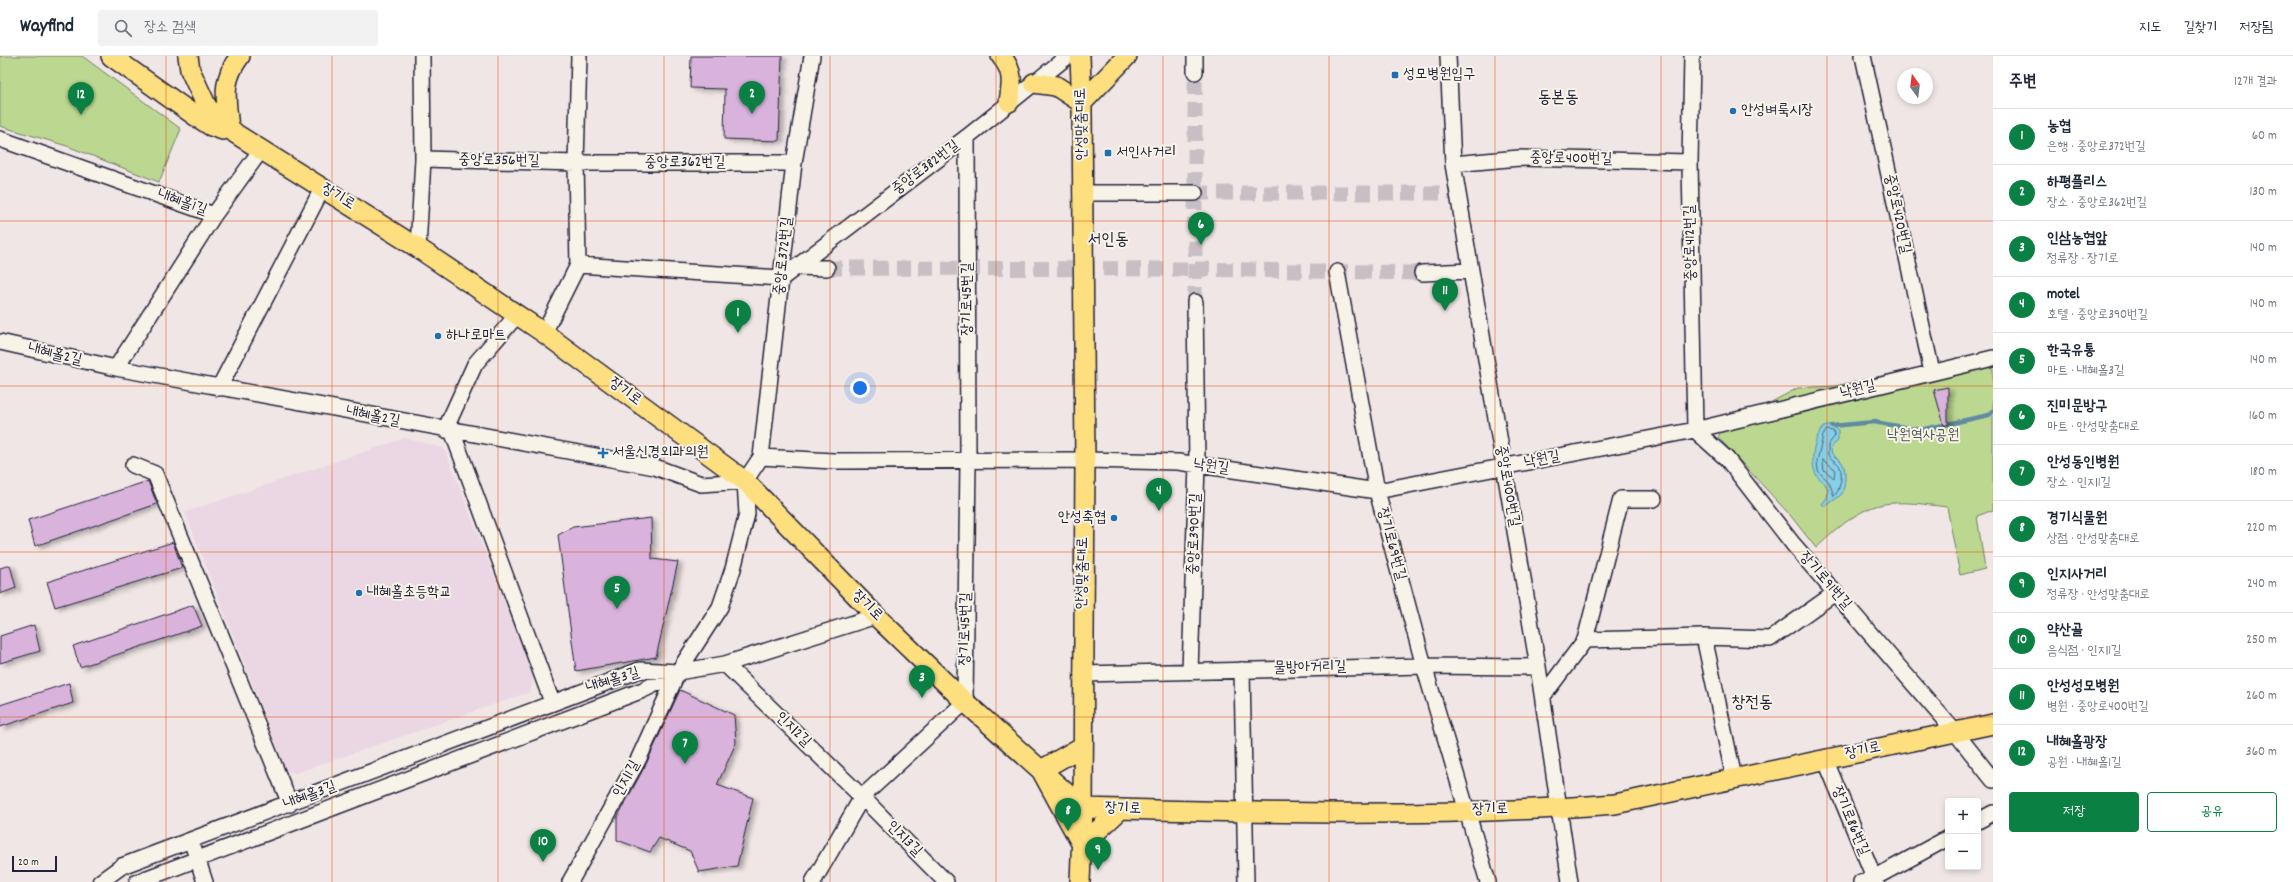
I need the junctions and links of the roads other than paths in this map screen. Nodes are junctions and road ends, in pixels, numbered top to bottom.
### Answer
1 (111, 56) edge
2 (188, 56) edge
3 (240, 56) edge
4 (422, 56) edge
5 (579, 56) edge
6 (812, 56) edge
7 (1001, 56) edge
8 (1068, 56) edge
9 (1080, 56) edge
10 (1128, 56) edge
11 (1195, 56) edge
12 (1448, 56) edge
13 (1692, 56) edge
14 (1863, 56) edge
15 (1195, 72) tunnel mouth
16 (1034, 83) junction
17 (1009, 102) junction
18 (1082, 103) junction
19 (232, 131) junction
20 (967, 137) junction
21 (0, 139) edge
22 (261, 150) junction
23 (423, 159) junction
24 (1690, 162) junction
25 (576, 163) junction
26 (794, 163) junction
27 (1453, 164) junction
28 (323, 187) junction
29 (1083, 193) junction
30 (1196, 194) tunnel mouth
31 (214, 215) junction
32 (418, 248) junction
33 (578, 265) junction
34 (796, 267) junction
35 (827, 268) tunnel mouth
36 (1471, 271) junction
37 (1337, 272) dead end
38 (1422, 273) tunnel mouth
39 (782, 278) junction
40 (1195, 302) tunnel mouth
41 (517, 315) junction
42 (544, 332) junction
43 (0, 342) edge
44 (1993, 358) edge
45 (116, 368) junction
46 (1932, 372) junction
47 (219, 388) junction
48 (1695, 430) junction
49 (448, 431) junction
50 (761, 457) junction
51 (1085, 460) junction
52 (968, 461) junction
53 (133, 465) dead end
54 (1197, 465) junction
55 (1504, 468) junction
56 (745, 482) junction
57 (1377, 491) junction
58 (1654, 499) dead end
59 (1835, 593) junction
60 (876, 616) junction
61 (1704, 637) junction
62 (1585, 640) junction
63 (725, 664) junction
64 (1424, 666) junction
65 (1538, 667) junction
66 (1242, 670) junction
67 (1190, 671) junction
68 (678, 672) junction
69 (1082, 674) junction
70 (1543, 696) junction
71 (552, 702) junction
72 (965, 702) junction
73 (1993, 724) edge
74 (1955, 732) junction
75 (1083, 746) junction
76 (1825, 759) junction
77 (1041, 770) junction
78 (1734, 778) junction
79 (1993, 780) edge
80 (862, 797) junction
81 (290, 804) junction
82 (1083, 808) junction
83 (1560, 808) junction
84 (1121, 809) junction
85 (1468, 810) junction
86 (1244, 813) junction
87 (1993, 813) edge
88 (1981, 819) edge
89 (192, 840) junction
90 (1945, 840) edge
91 (1082, 845) junction
92 (198, 858) junction
93 (1871, 881) edge
94 (100, 882) edge
95 (137, 882) edge
96 (205, 882) edge
97 (570, 882) edge
98 (813, 882) edge
99 (946, 882) edge
100 (1080, 882) edge
101 (1246, 882) edge
102 (1488, 882) edge
103 (1570, 882) edge

1 - 19 main road
2 - 19 main road, 장기로
3 - 19 main road
4 - 23 street
5 - 25 street
6 - 26 street, 중앙로372번길
7 - 17 main road
8 - 16 street, 중앙로382번길
9 - 18 main road, 안성맞춤대로
10 - 18 main road
11 - 15 street
12 - 27 street, 중앙로400번길
13 - 24 street, 중앙로412번길
14 - 46 street, 중앙로420번길
16 - 17 street, 중앙로382번길
16 - 18 main road
17 - 20 street, 중앙로382번길
18 - 29 main road, 안성맞춤대로
19 - 22 main road, 장기로
20 - 34 street, 중앙로382번길
20 - 52 street, 장기로45번길
21 - 31 street, 내혜홀1길
22 - 28 main road, 장기로
22 - 31 street
23 - 25 street, 중앙로356번길
23 - 32 street
24 - 27 street, 중앙로400번길
24 - 48 street, 중앙로412번길
25 - 26 street, 중앙로362번길
25 - 33 street
26 - 39 street, 중앙로372번길
27 - 36 street, 중앙로400번길
28 - 32 main road, 장기로
28 - 47 street
29 - 30 street
29 - 51 main road, 안성맞춤대로
31 - 45 street, 내혜홀1길
32 - 41 main road, 장기로
33 - 39 street
33 - 42 street
34 - 35 street
34 - 39 street, 중앙로382번길
36 - 38 street
36 - 55 street, 중앙로400번길
37 - 57 street, 장기로69번길
39 - 50 street, 중앙로372번길
40 - 54 street, 중앙로390번길
41 - 42 main road, 장기로
41 - 49 street
42 - 56 main road, 장기로
43 - 45 street, 내혜홀2길
44 - 46 street, 낙원길
45 - 47 street, 내혜홀2길
46 - 48 street, 낙원길
47 - 49 street, 내혜홀2길
48 - 55 street, 낙원길
48 - 59 street, 장기로91번길
49 - 56 street, 내혜홀2길
49 - 71 street
50 - 52 street
50 - 56 street, 중앙로372번길
51 - 52 street
51 - 54 street, 낙원길
51 - 69 main road, 안성맞춤대로
52 - 72 street, 장기로45번길
53 - 81 street
54 - 57 street, 낙원길
54 - 67 street, 중앙로390번길
55 - 57 street, 낙원길
55 - 65 street, 중앙로400번길
56 - 60 main road, 장기로
56 - 68 street, 인지1길
57 - 64 street, 장기로69번길
58 - 62 street
59 - 61 street
59 - 74 street, 장기로91번길
60 - 63 street
60 - 72 main road, 장기로
61 - 62 street
61 - 78 street
62 - 70 street
63 - 68 street
63 - 80 street, 인지2길
64 - 65 street, 물방아거리길
64 - 66 street, 물방아거리길
64 - 85 street, 장기로69번길
65 - 70 street, 중앙로400번길
66 - 67 street, 물방아거리길
66 - 86 street
67 - 69 street, 물방아거리길
68 - 71 street, 내혜홀3길
68 - 92 street, 내혜홀3길
68 - 97 street, 인지1길
69 - 75 main road, 안성맞춤대로
70 - 83 street, 중앙로400번길
71 - 81 street, 내혜홀3길
72 - 77 main road, 장기로
72 - 80 street
73 - 74 main road, 장기로
74 - 76 main road, 장기로
74 - 79 street, 장기로91번길
75 - 77 main road
75 - 82 main road, 안성맞춤대로
76 - 78 main road, 장기로
76 - 93 street, 장기로86번길
77 - 82 main road, 장기로
77 - 91 main road
78 - 83 main road, 장기로
80 - 98 street
80 - 99 street, 인지3길
81 - 89 street, 내혜홀3길
82 - 84 main road, 장기로
82 - 91 main road, 안성맞춤대로
83 - 85 main road, 장기로
83 - 103 street, 중앙로400번길
84 - 86 main road, 장기로
84 - 91 main road
85 - 86 main road, 장기로
85 - 102 street, 장기로69번길
86 - 101 street
87 - 88 street
89 - 92 street
89 - 94 street, 내혜홀3길
90 - 93 street
91 - 100 main road, 안성맞춤대로
92 - 95 street, 내혜홀3길
92 - 96 street

